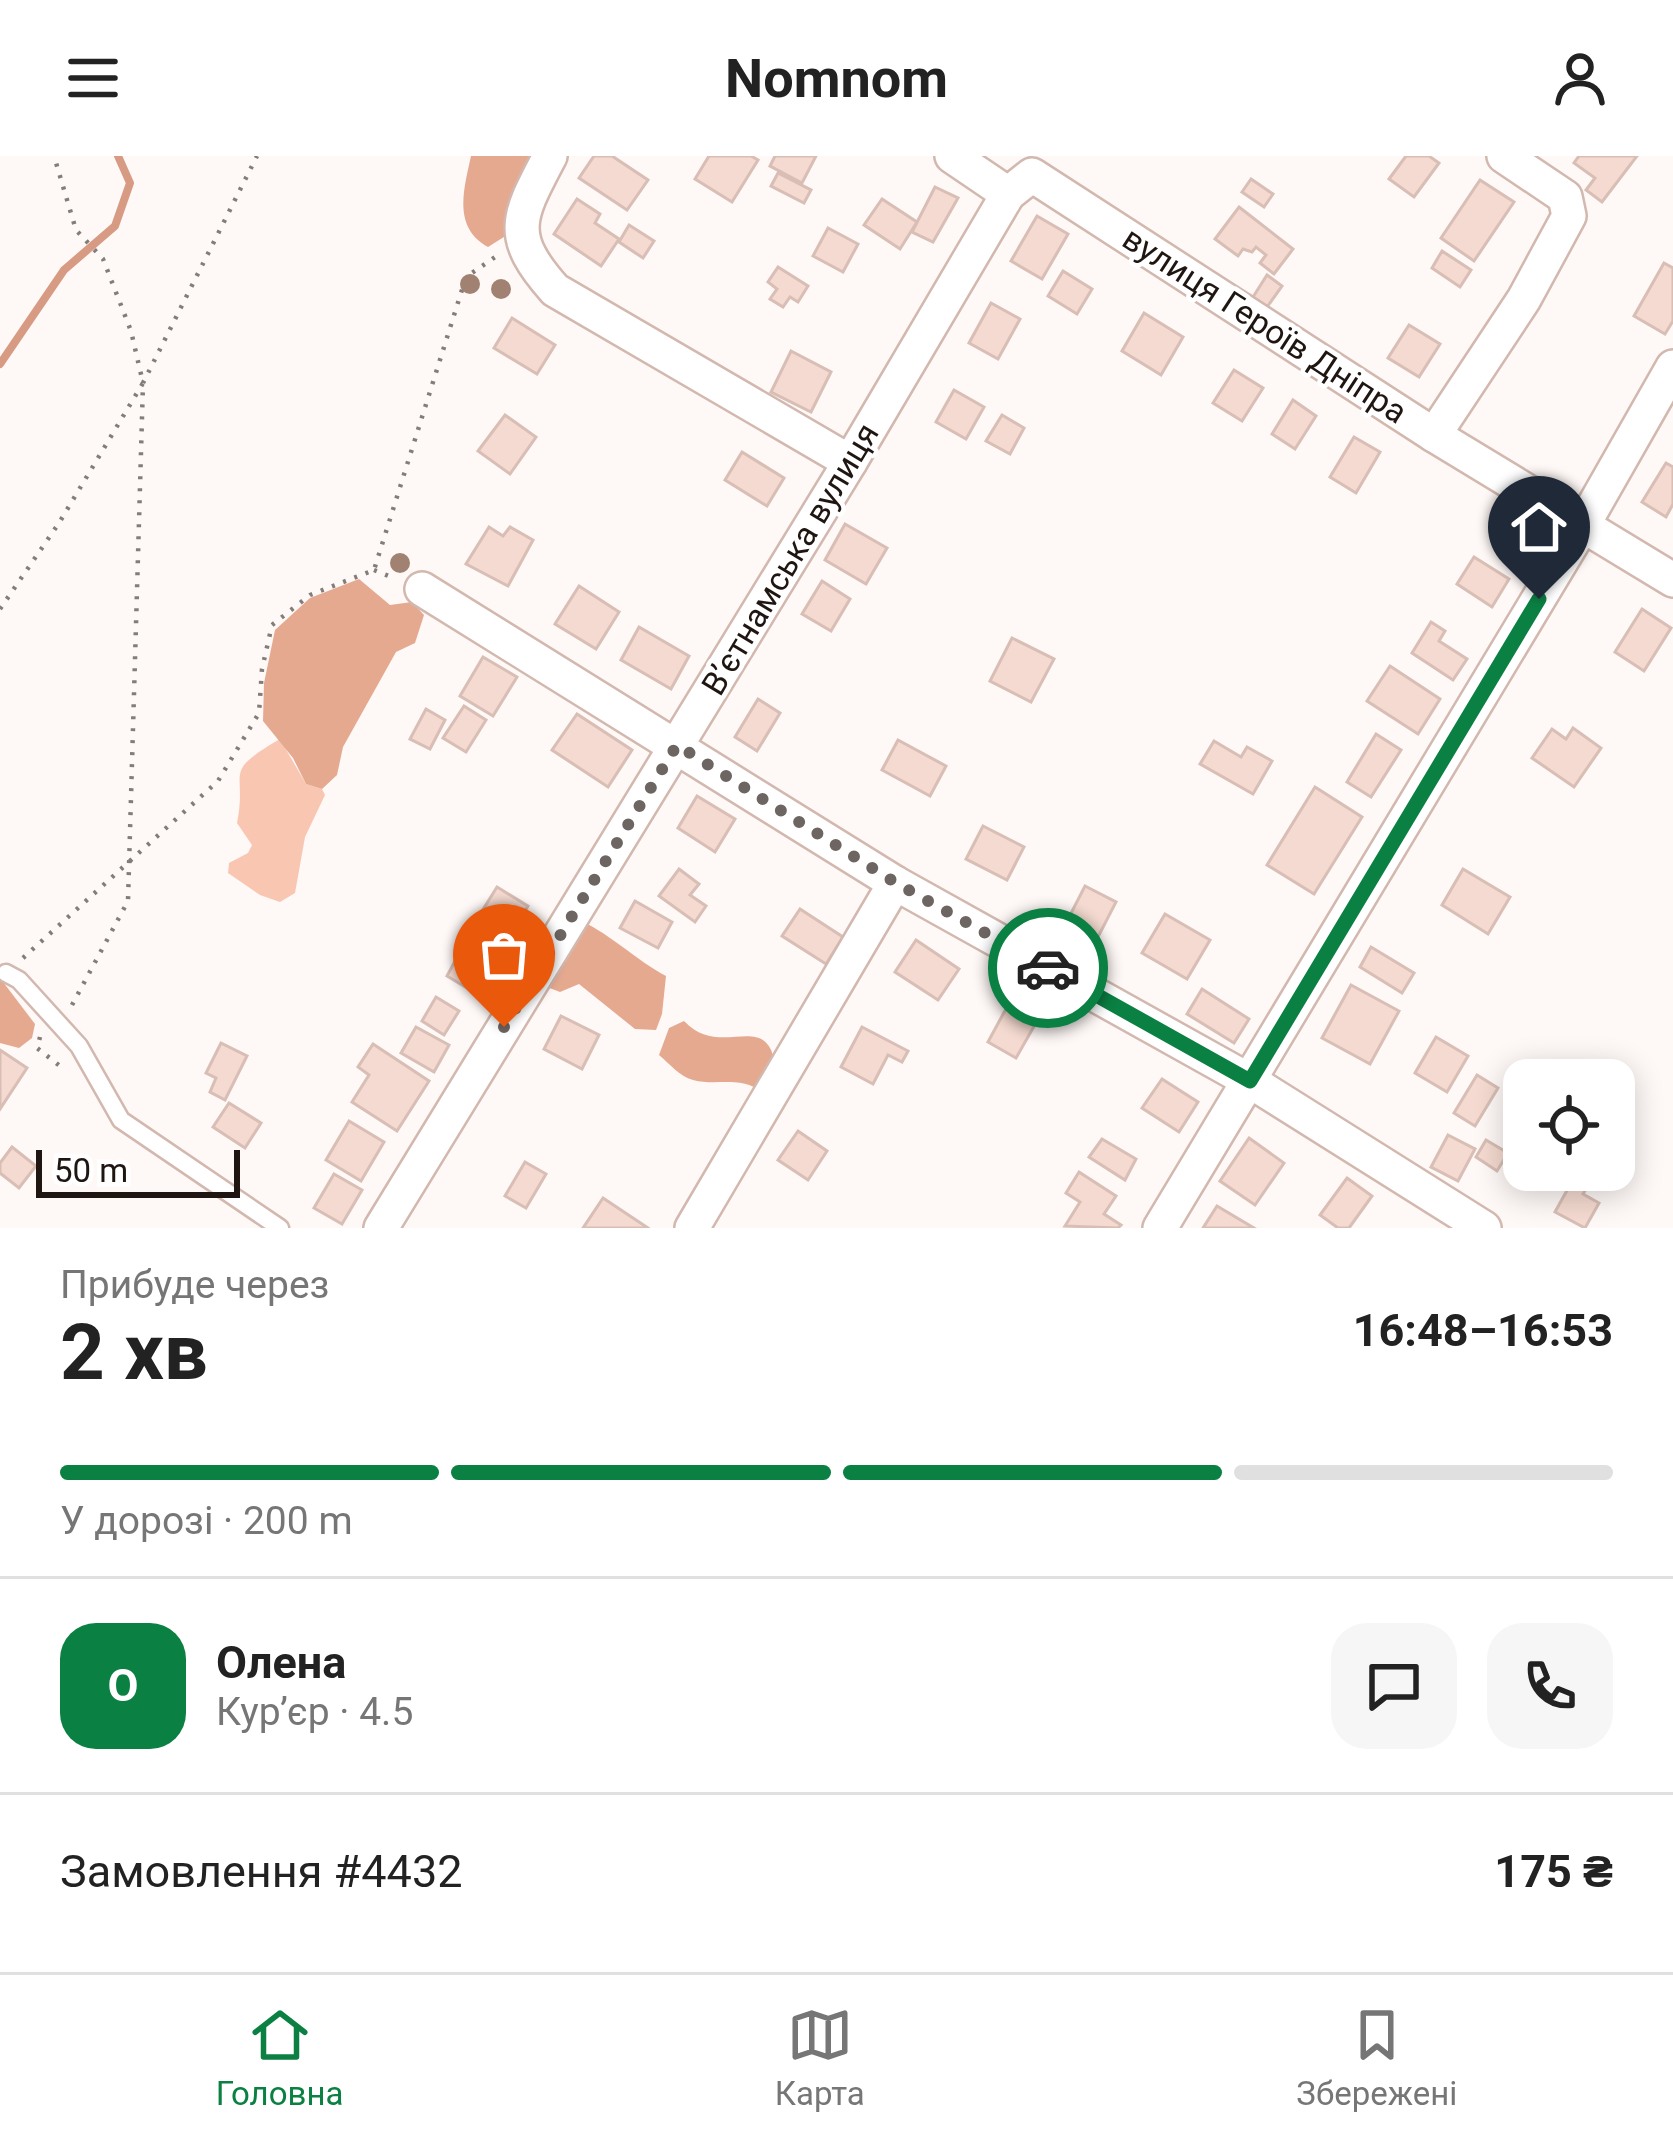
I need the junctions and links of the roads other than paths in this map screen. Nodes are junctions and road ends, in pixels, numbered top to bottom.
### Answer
1 (550, 156) edge
2 (952, 156) edge
3 (1504, 156) edge
4 (1028, 175) edge
5 (1673, 367) edge
6 (1434, 435) junction
7 (850, 462) junction
8 (1583, 525) junction
9 (1673, 580) edge
10 (422, 589) dead end
11 (677, 745) junction
12 (896, 883) junction
13 (6, 973) road end
14 (1250, 1081) junction
15 (280, 1228) edge
16 (381, 1228) edge
17 (692, 1228) edge
18 (1160, 1228) edge
19 (1484, 1228) edge

1 - 7 street
2 - 4 street, вулиця Героїв Дніпра
3 - 6 street
4 - 6 street, вулиця Героїв Дніпра
4 - 7 street, Вʼєтнамська вулиця
5 - 8 street
6 - 8 street, вулиця Героїв Дніпра
7 - 11 street, Вʼєтнамська вулиця
8 - 9 street, вулиця Героїв Дніпра
8 - 14 street
10 - 11 street
11 - 12 street
11 - 16 street, Вʼєтнамська вулиця
12 - 14 street
12 - 17 street
13 - 15 lane
14 - 18 street
14 - 19 street

